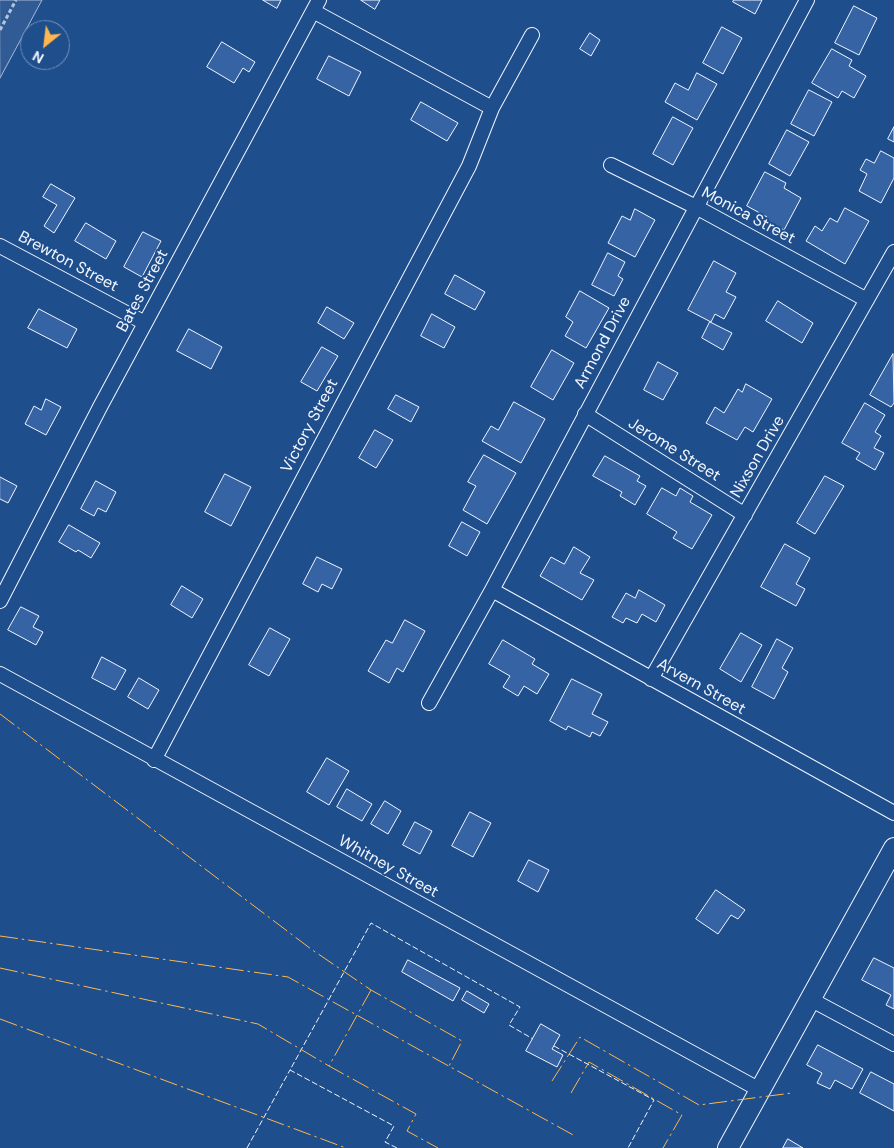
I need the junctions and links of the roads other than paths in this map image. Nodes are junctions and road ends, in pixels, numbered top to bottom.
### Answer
1 (807, 0) edge
2 (316, 5) edge
3 (532, 35) dead end
4 (492, 108) junction
5 (611, 165) dead end
6 (696, 207) junction
7 (0, 246) edge
8 (894, 252) edge
9 (867, 300) junction
10 (145, 324) junction
11 (585, 414) junction
12 (745, 516) junction
13 (492, 590) junction
14 (0, 601) edge
15 (0, 674) edge
16 (651, 679) junction
17 (429, 703) dead end
18 (154, 760) junction
19 (894, 813) edge
20 (894, 848) edge
21 (810, 999) junction
22 (894, 1044) edge
23 (760, 1090) junction
24 (728, 1148) edge

1 - 6 street, Armond Drive
2 - 4 street
2 - 10 street, Bates Street
3 - 4 street, Victory Street
4 - 18 street, Victory Street
5 - 6 street, Monica Street
6 - 9 street, Monica Street
6 - 11 street, Armond Drive
7 - 10 street, Brewton Street
8 - 9 street, Nixson Drive
9 - 12 street, Nixson Drive
10 - 14 street, Bates Street
11 - 12 street, Jerome Street
11 - 13 street, Armond Drive
12 - 16 street, Nixson Drive
13 - 16 street, Arvern Street
13 - 17 street, Armond Drive
15 - 18 street, Whitney Street
16 - 19 street, Arvern Street
18 - 23 street, Whitney Street
20 - 21 street
21 - 22 street
21 - 23 street
23 - 24 street

